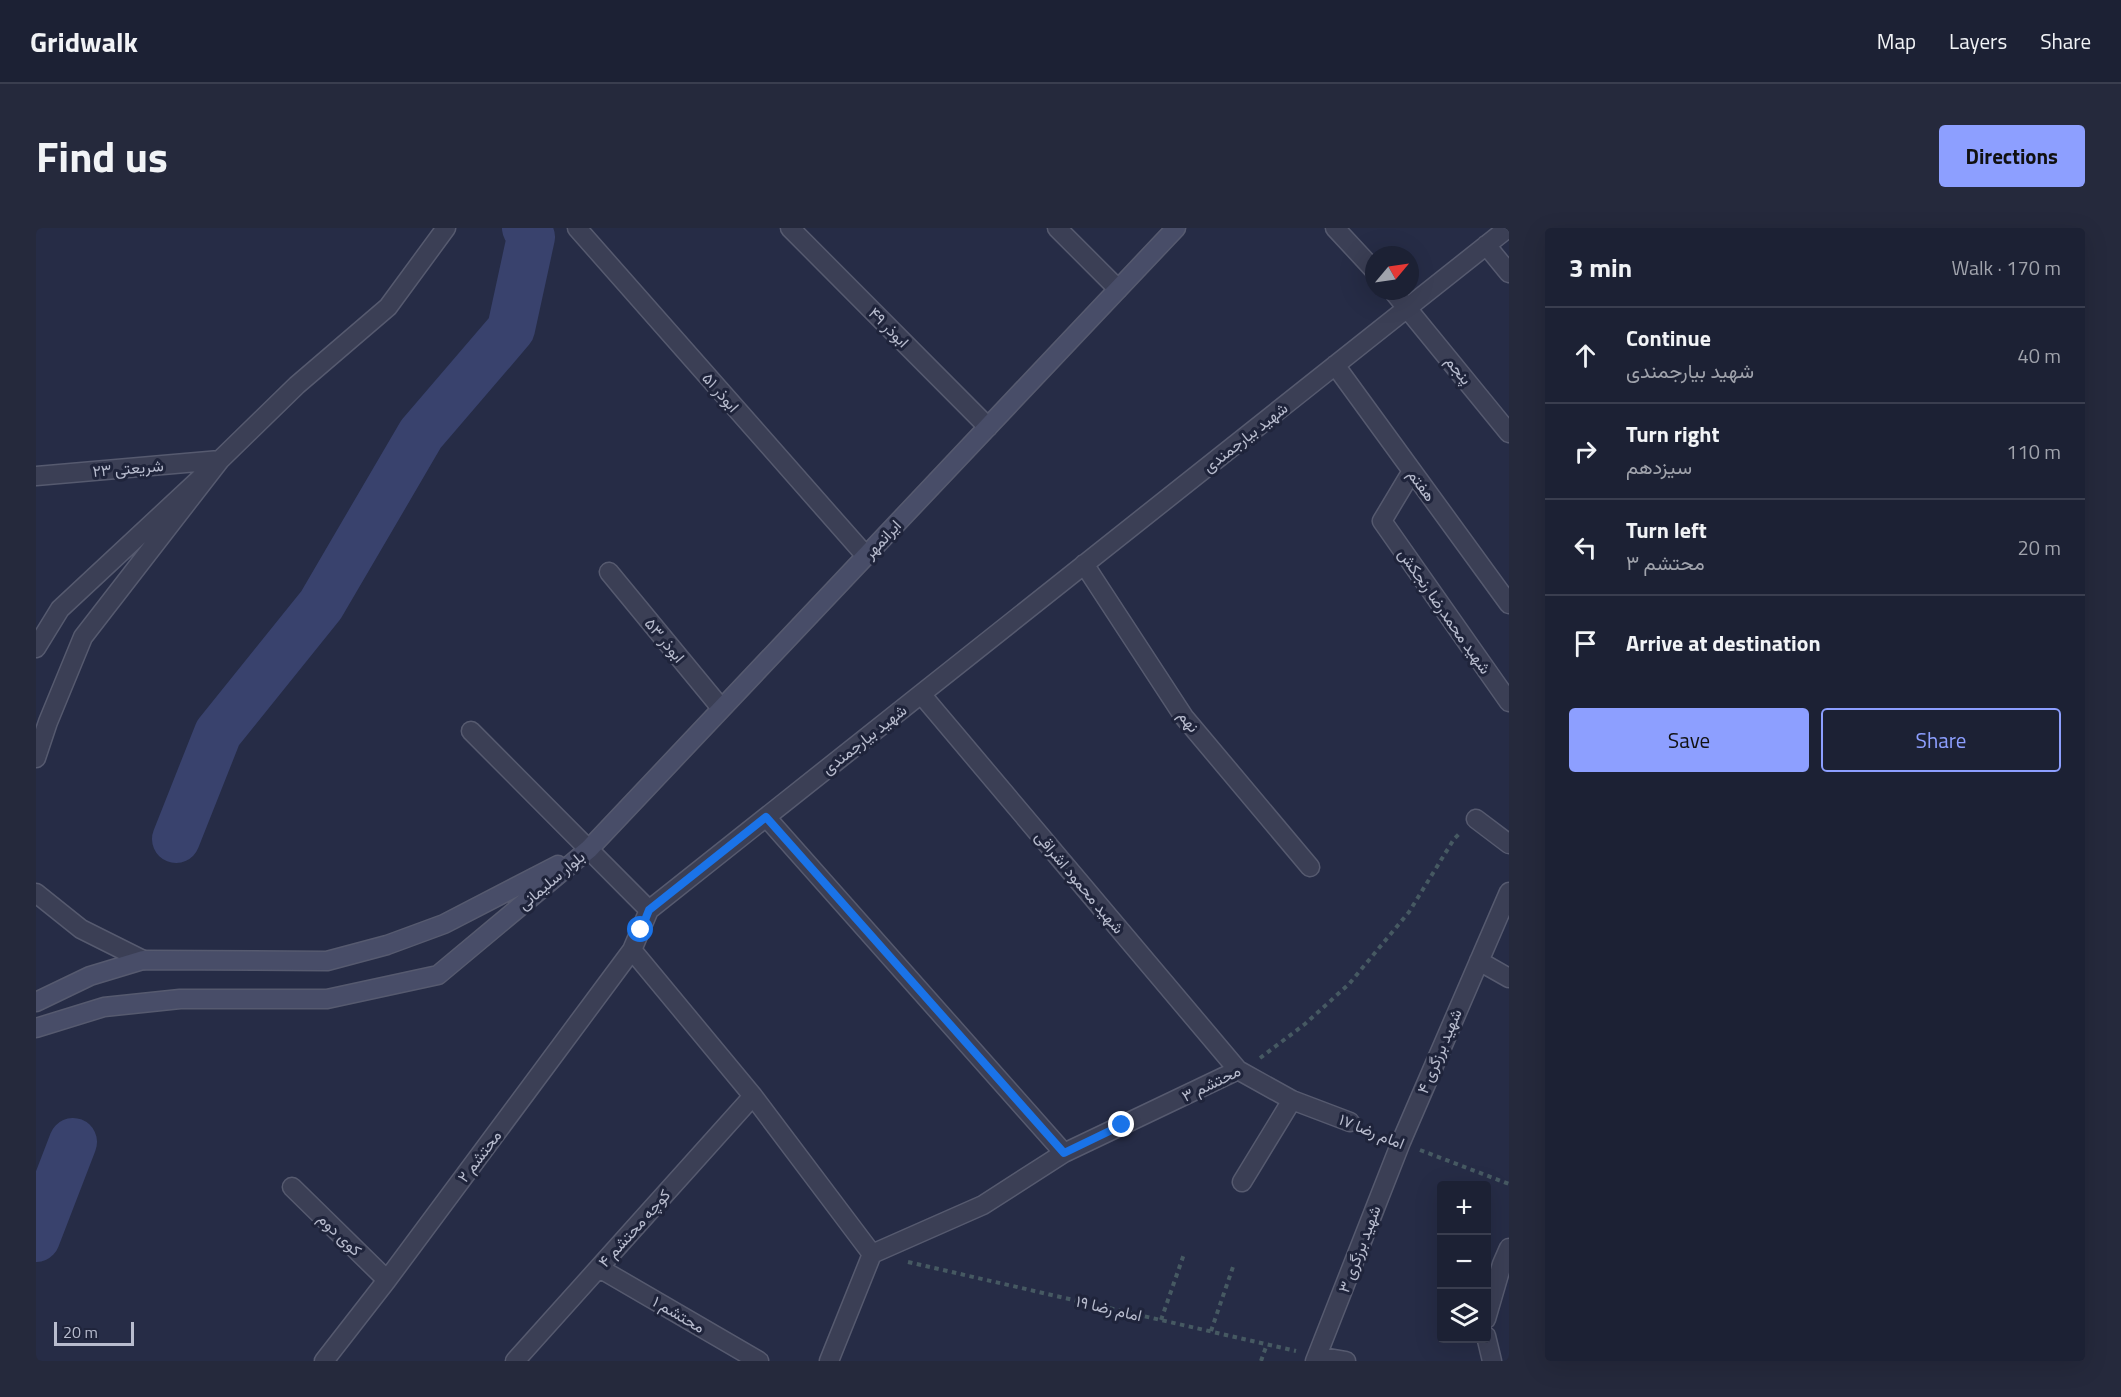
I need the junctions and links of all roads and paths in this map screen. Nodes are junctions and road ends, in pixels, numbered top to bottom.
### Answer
1 (446, 228) edge
2 (577, 228) edge
3 (790, 228) edge
4 (1057, 228) edge
5 (1176, 228) edge
6 (1335, 228) edge
7 (1508, 228) edge
8 (1486, 245) junction
9 (1365, 260) edge
10 (1509, 273) edge
11 (1118, 289) junction
12 (1401, 300) edge
13 (1408, 307) junction
14 (1335, 365) junction
15 (988, 427) junction
16 (1509, 433) edge
17 (219, 460) junction
18 (1412, 471) junction
19 (36, 476) edge
20 (866, 556) junction
21 (1084, 564) junction
22 (609, 572) dead end
23 (1509, 604) edge
24 (36, 648) edge
25 (921, 694) junction
26 (1509, 702) edge
27 (721, 708) junction
28 (471, 731) dead end
29 (36, 758) edge
30 (766, 817) junction
31 (1476, 819) joint
32 (1509, 844) edge
33 (588, 849) junction
34 (1310, 867) dead end
35 (1509, 892) edge
36 (36, 893) edge
37 (649, 910) junction
38 (632, 950) junction
39 (143, 960) junction
40 (1479, 961) junction
41 (1509, 978) edge
42 (36, 1002) edge
43 (36, 1028) edge
44 (1238, 1070) junction
45 (753, 1096) junction
46 (1292, 1100) junction
47 (1350, 1122) dead end
48 (1401, 1142) junction
49 (1064, 1153) junction
50 (1242, 1182) dead end
51 (1509, 1184) edge
52 (292, 1188) dead end
53 (1509, 1248) edge
54 (872, 1254) junction
55 (1184, 1254) dead end
56 (1234, 1264) dead end
57 (599, 1268) junction
58 (387, 1280) junction
59 (1491, 1302) edge
60 (1161, 1320) junction
61 (1211, 1331) junction
62 (1488, 1343) edge
63 (1267, 1344) junction
64 (1316, 1358) edge
65 (324, 1361) edge
66 (514, 1361) edge
67 (759, 1361) edge
68 (829, 1361) edge
69 (1261, 1361) edge
70 (1346, 1361) edge
71 (1492, 1361) edge

1 - 17 street
2 - 20 street, ابوذر ۵۱
3 - 15 street, ابوذر ۴۹
4 - 11 street
5 - 11 main road, ایرانمهر
6 - 9 street
7 - 8 street, شهید بیارجمندی
8 - 10 street
8 - 13 street, شهید بیارجمندی
11 - 15 main road, ایرانمهر
12 - 13 street, پنجم
13 - 14 street, شهید بیارجمندی
13 - 16 street, پنجم
14 - 18 street, هفتم
14 - 21 street, شهید بیارجمندی
15 - 20 main road, ایرانمهر
17 - 19 street, شریعتی ۲۳
17 - 24 street
17 - 29 street
18 - 23 street, هفتم
18 - 26 street, شهید محمدرضا رنجکش
20 - 27 main road, ایرانمهر
21 - 25 street, شهید بیارجمندی
21 - 34 street, نهم
22 - 27 street, ۵۳ ابوذر
25 - 30 street, شهید بیارجمندی
25 - 44 street, شهید محمود اشراقی
27 - 33 main road, ایرانمهر
28 - 33 street
30 - 37 street, شهید بیارجمندی
30 - 49 street
31 - 32 street
31 - 44 path, محتشم ۳
33 - 37 street
33 - 39 main road, بلوار سلیمانی
33 - 43 main road, بلوار سلیمانی
35 - 40 street, ۴ شهید برزگری
36 - 39 street
37 - 38 street, شهید بیارجمندی
38 - 45 street
38 - 58 street, ۲ محتشم
39 - 42 main road, بلوار سلیمانی
40 - 41 street
40 - 48 street, ۴ شهید برزگری
44 - 46 street, امام رضا ۱۷
44 - 49 street, محتشم ۳
45 - 54 street
45 - 57 street, کوچه محتشم ۴
46 - 47 street, امام رضا ۱۷
46 - 50 street
48 - 51 path, امام رضا ۱۷
48 - 64 street, ۳ شهید برزگری
49 - 54 street, محتشم ۳
52 - 58 street, کوی دوم
53 - 59 street
54 - 60 path, امام رضا ۱۹
54 - 68 street
55 - 60 path
56 - 61 path
57 - 66 street, کوچه محتشم ۴
57 - 67 street, محتشم ۱
58 - 65 street, ۲ محتشم
60 - 61 path, امام رضا ۱۹
61 - 63 path, امام رضا ۱۹
62 - 71 street
63 - 64 path, امام رضا ۱۹
63 - 69 path
64 - 70 street

